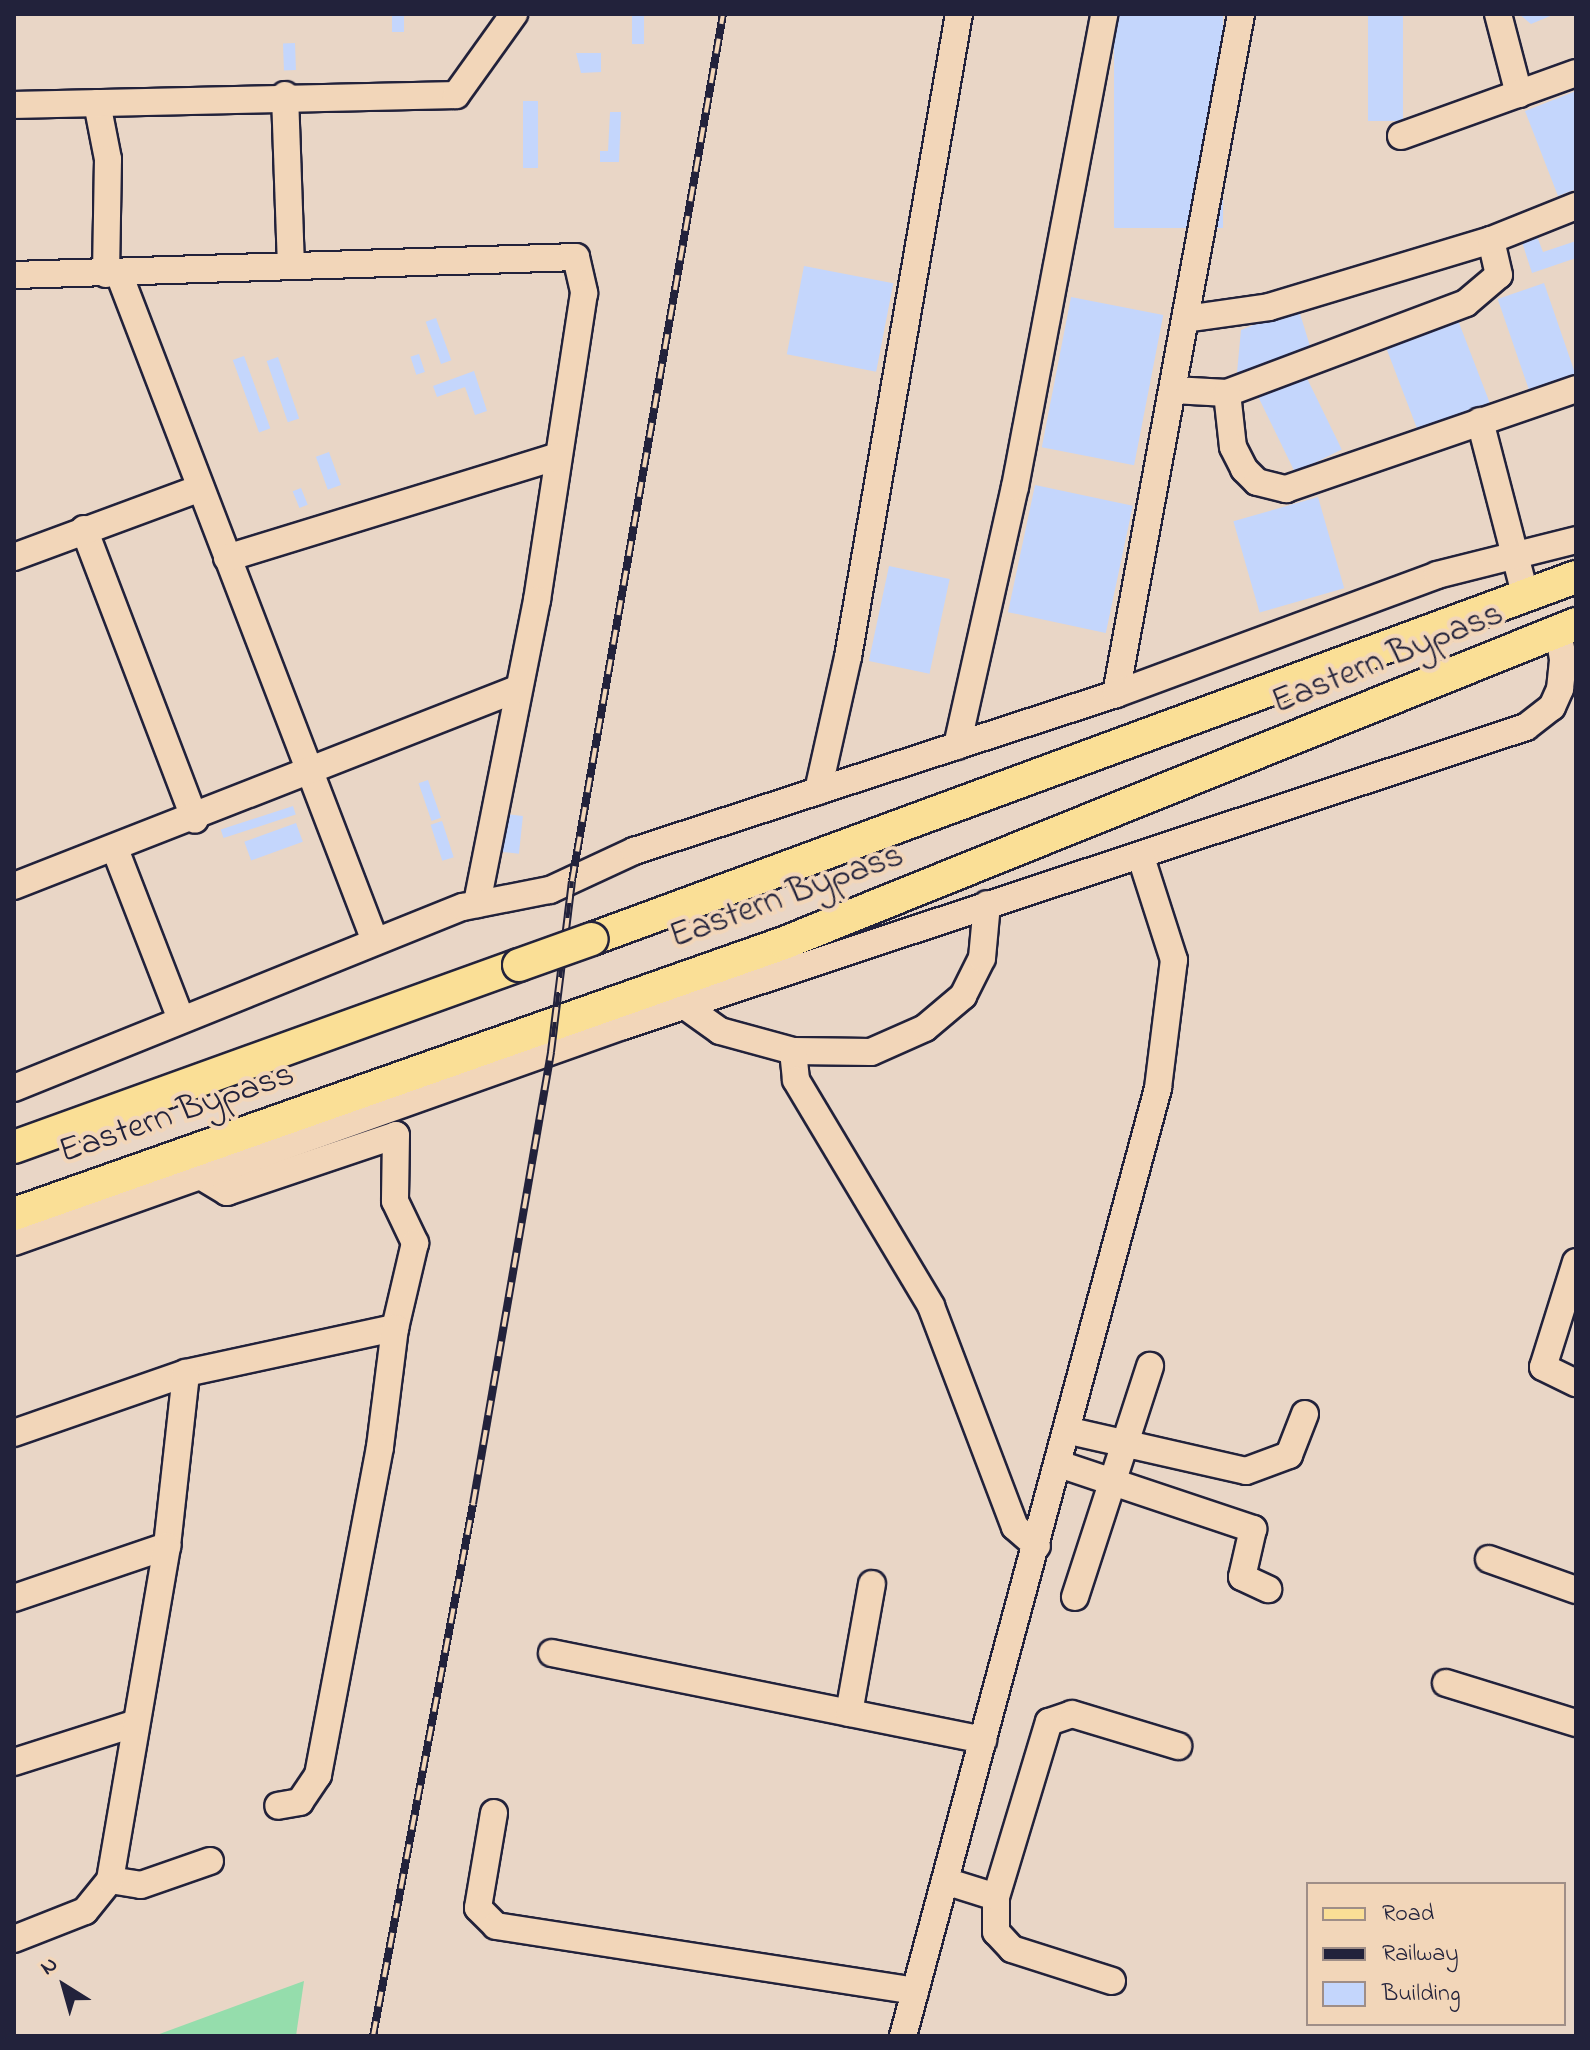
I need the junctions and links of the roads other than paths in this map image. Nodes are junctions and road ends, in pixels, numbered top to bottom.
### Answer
1 (514, 14) edge
2 (959, 14) edge
3 (1104, 14) edge
4 (1241, 14) edge
5 (1498, 14) edge
6 (1576, 73) edge
7 (1519, 94) junction
8 (285, 95) junction
9 (97, 103) junction
10 (14, 105) edge
11 (1401, 136) dead end
12 (1576, 206) edge
13 (1491, 240) junction
14 (291, 265) junction
15 (112, 274) junction
16 (14, 275) edge
17 (1185, 319) junction
18 (1576, 389) edge
19 (1173, 390) junction
20 (1227, 393) junction
21 (1480, 421) junction
22 (558, 456) junction
23 (201, 488) junction
24 (84, 529) junction
25 (1576, 540) edge
26 (1515, 556) junction
27 (14, 557) edge
28 (227, 558) junction
29 (1576, 577) edge
30 (1525, 594) junction
31 (1567, 628) edge
32 (517, 689) junction
33 (1116, 694) junction
34 (957, 746) junction
35 (310, 773) junction
36 (818, 791) junction
37 (195, 819) junction
38 (115, 849) junction
39 (1141, 857) junction
40 (14, 886) edge
41 (477, 904) junction
42 (987, 904) junction
43 (375, 941) junction
44 (685, 1006) junction
45 (181, 1019) junction
46 (793, 1051) junction
47 (14, 1088) edge
48 (14, 1147) edge
49 (199, 1175) junction
50 (14, 1214) edge
51 (14, 1242) edge
52 (1576, 1262) edge
53 (395, 1328) junction
54 (1150, 1366) dead end
55 (186, 1373) junction
56 (1576, 1383) edge
57 (1305, 1414) dead end
58 (1070, 1431) junction
59 (14, 1433) edge
60 (1126, 1443) junction
61 (1059, 1464) junction
62 (1113, 1482) junction
63 (167, 1546) junction
64 (1037, 1546) junction
65 (1489, 1559) dead end
66 (872, 1584) dead end
67 (1268, 1589) dead end
68 (1576, 1590) edge
69 (1075, 1597) dead end
70 (14, 1598) edge
71 (552, 1653) dead end
72 (1446, 1683) dead end
73 (849, 1713) junction
74 (1576, 1723) edge
75 (133, 1724) junction
76 (983, 1740) junction
77 (1178, 1746) dead end
78 (14, 1762) edge
79 (278, 1806) dead end
80 (494, 1813) dead end
81 (210, 1861) dead end
82 (110, 1880) junction
83 (945, 1881) junction
84 (996, 1897) junction
85 (14, 1939) edge
86 (1112, 1981) dead end
87 (915, 1991) junction
88 (903, 2036) edge

1 - 8 street
2 - 36 street
3 - 34 street
4 - 17 street
5 - 7 street
6 - 7 street
7 - 11 street
8 - 9 street
8 - 14 street
9 - 10 street
9 - 15 street
12 - 13 street
13 - 17 street
13 - 20 street
14 - 15 street
14 - 22 street
15 - 16 street
15 - 23 street
17 - 19 street
18 - 21 street
19 - 20 street
19 - 33 street
20 - 21 street
21 - 26 street
22 - 28 street
22 - 32 street
23 - 24 street
23 - 28 street
24 - 27 street
24 - 37 street
25 - 26 street
26 - 30 street
26 - 33 street
28 - 35 street
29 - 30 main road, Eastern Bypass
30 - 48 main road, Eastern Bypass, bridge
31 - 39 street
31 - 50 main road, Eastern Bypass
32 - 35 street
32 - 41 street
33 - 34 street
34 - 36 street
35 - 37 street
35 - 43 street
36 - 41 street
37 - 38 street
38 - 40 street
38 - 45 street
39 - 42 street
39 - 58 street
41 - 43 street
42 - 44 street
42 - 46 street
43 - 45 street
44 - 46 street
44 - 49 street
45 - 47 street
46 - 64 street
49 - 51 street
49 - 53 street
52 - 56 street
53 - 55 street
53 - 79 street
54 - 60 street
55 - 59 street
55 - 63 street
57 - 60 street
58 - 60 street
58 - 61 street
60 - 62 street
61 - 62 street
61 - 64 street
62 - 67 street
62 - 69 street
63 - 70 street
63 - 75 street
64 - 76 street
65 - 68 street
66 - 73 street
71 - 73 street
72 - 74 street
73 - 76 street
75 - 78 street
75 - 82 street
76 - 83 street
77 - 84 street
80 - 87 street
81 - 82 street
82 - 85 street
83 - 84 street
83 - 87 street
84 - 86 street
87 - 88 street

